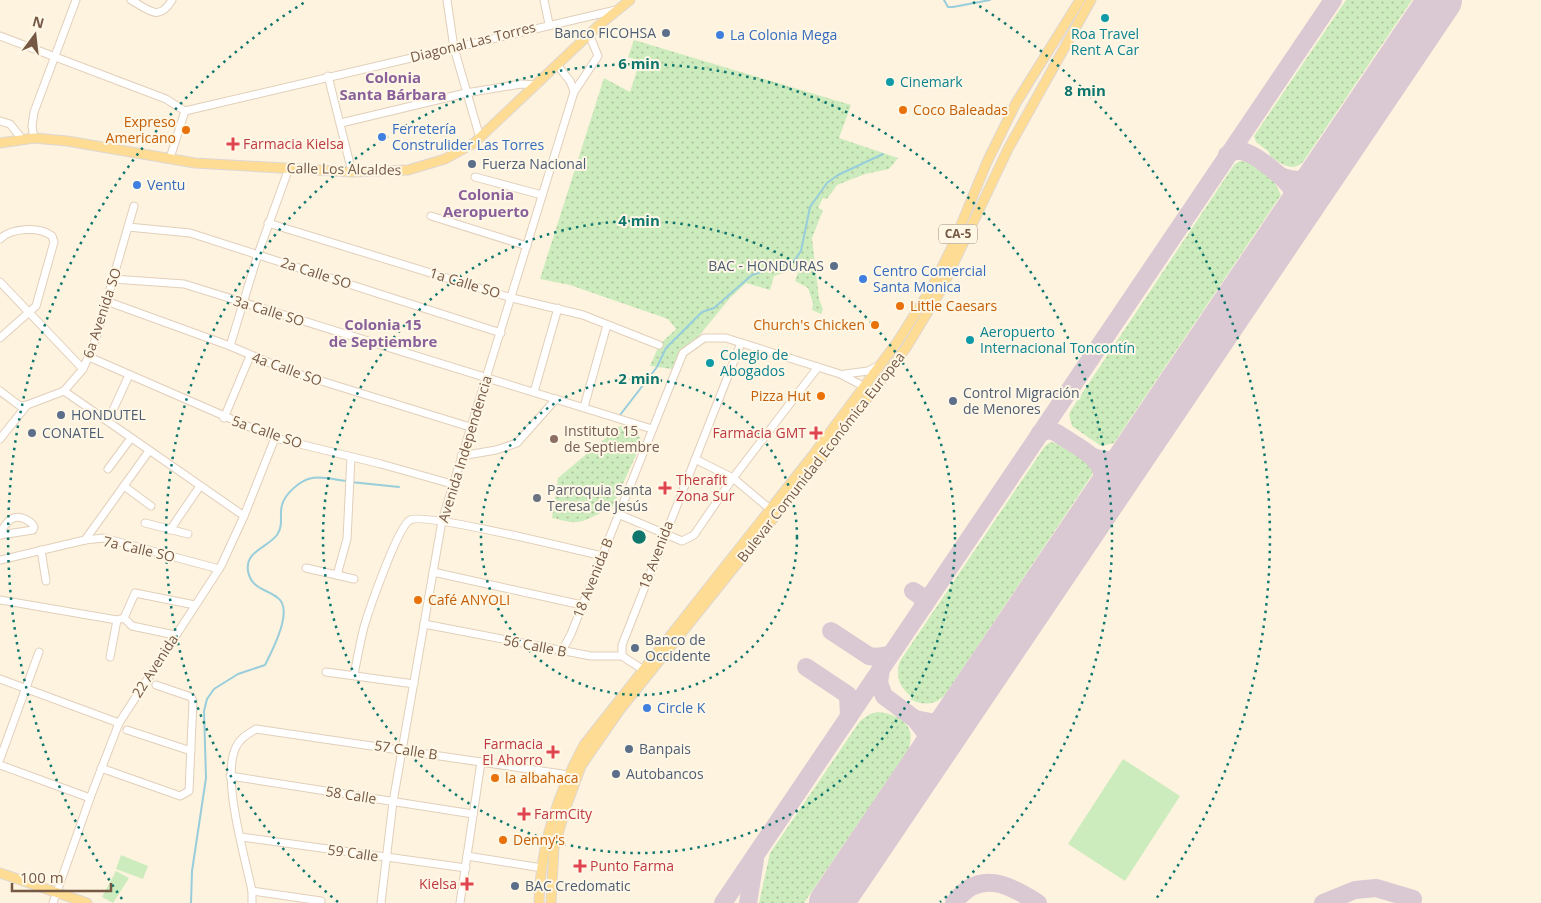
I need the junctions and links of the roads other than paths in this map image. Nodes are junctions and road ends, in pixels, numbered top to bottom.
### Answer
1 (76, 0) edge
2 (131, 0) edge
3 (172, 0) edge
4 (544, 0) edge
5 (630, 0) edge
6 (1080, 0) edge
7 (1091, 0) edge
8 (446, 1) edge
9 (616, 10) junction
10 (549, 24) junction
11 (589, 34) junction
12 (0, 36) edge
13 (454, 48) junction
14 (54, 58) junction
15 (558, 66) junction
16 (328, 76) junction
17 (537, 85) junction
18 (574, 92) junction
19 (466, 93) junction
20 (185, 111) junction
21 (0, 121) edge
22 (341, 123) junction
23 (34, 138) junction
24 (480, 138) junction
25 (22, 139) junction
26 (0, 143) edge
27 (170, 158) junction
28 (288, 168) junction
29 (352, 172) junction
30 (475, 177) dead end
31 (542, 195) junction
32 (134, 206) dead end
33 (432, 216) dead end
34 (268, 223) junction
35 (128, 227) junction
36 (0, 239) edge
37 (527, 246) junction
38 (258, 254) junction
39 (113, 279) junction
40 (0, 282) edge
41 (512, 298) junction
42 (106, 301) junction
43 (243, 303) junction
44 (558, 308) junction
45 (28, 312) junction
46 (607, 325) junction
47 (501, 333) junction
48 (0, 338) edge
49 (741, 343) junction
50 (659, 345) dead end
51 (230, 346) junction
52 (250, 356) junction
53 (89, 357) junction
54 (881, 364) junction
55 (818, 367) junction
56 (83, 369) junction
57 (840, 374) junction
58 (128, 375) junction
59 (486, 379) junction
60 (864, 386) junction
61 (64, 391) junction
62 (0, 392) edge
63 (534, 392) junction
64 (556, 399) junction
65 (27, 405) junction
66 (584, 407) junction
67 (224, 418) junction
68 (108, 421) junction
69 (470, 427) junction
70 (652, 429) junction
71 (131, 438) junction
72 (275, 438) junction
73 (0, 439) edge
74 (149, 451) junction
75 (461, 456) junction
76 (351, 457) junction
77 (695, 459) junction
78 (108, 469) dead end
79 (733, 478) junction
80 (452, 484) junction
81 (124, 486) junction
82 (200, 486) junction
83 (151, 506) dead end
84 (770, 509) junction
85 (618, 514) junction
86 (244, 516) junction
87 (442, 521) junction
88 (145, 524) dead end
89 (170, 530) junction
90 (664, 533) junction
91 (188, 534) dead end
92 (85, 540) junction
93 (41, 550) junction
94 (602, 556) junction
95 (0, 560) edge
96 (306, 568) dead end
97 (219, 569) junction
98 (434, 572) junction
99 (337, 575) junction
100 (354, 579) dead end
101 (46, 581) dead end
102 (0, 600) edge
103 (195, 605) junction
104 (582, 605) junction
105 (121, 619) junction
106 (424, 624) junction
107 (176, 635) junction
108 (562, 651) junction
109 (39, 652) dead end
110 (622, 656) junction
111 (110, 657) dead end
112 (642, 669) junction
113 (326, 672) dead end
114 (354, 675) junction
115 (0, 679) edge
116 (414, 684) junction
117 (156, 685) dead end
118 (26, 689) junction
119 (119, 723) junction
120 (127, 730) dead end
121 (402, 749) junction
122 (191, 751) junction
123 (0, 759) edge
124 (481, 762) junction
125 (0, 765) edge
126 (102, 768) junction
127 (230, 776) junction
128 (569, 776) junction
129 (90, 798) junction
130 (393, 802) junction
131 (473, 814) junction
132 (241, 837) junction
133 (467, 856) junction
134 (387, 858) junction
135 (466, 868) junction
136 (542, 868) junction
137 (0, 873) edge
138 (252, 891) junction
139 (57, 893) junction
140 (321, 901) dead end
141 (54, 903) edge
142 (87, 903) edge
143 (252, 903) edge
144 (380, 903) edge
145 (460, 903) edge
146 (539, 903) edge
147 (551, 903) edge

1 - 14 street
2 - 3 street
4 - 10 street
5 - 9 main road, Calle Los Alcaldes
6 - 54 main road, Bulevar Comunidad Económica Europea / CA-5
7 - 147 main road, Bulevar Comunidad Económica Europea / CA-5
8 - 13 street
9 - 10 street, Diagonal Las Torres
9 - 11 main road, Calle Los Alcaldes
10 - 13 street, Diagonal Las Torres
11 - 15 main road, Calle Los Alcaldes
11 - 18 street, Avenida Independencia
12 - 14 street
13 - 16 street, Diagonal Las Torres
13 - 19 street
14 - 20 street
14 - 23 street
15 - 17 main road, Calle Los Alcaldes
15 - 18 street
16 - 20 street, Diagonal Las Torres
16 - 22 street
17 - 19 street
17 - 24 main road, Calle Los Alcaldes
18 - 31 street, Avenida Independencia
19 - 22 street
19 - 24 street
20 - 27 street
21 - 25 street
22 - 29 street
23 - 25 main road, Calle Los Alcaldes
23 - 27 main road, Calle Los Alcaldes
24 - 29 main road, Calle Los Alcaldes
25 - 26 main road, Calle Los Alcaldes
27 - 28 main road, Calle Los Alcaldes
28 - 29 main road, Calle Los Alcaldes
28 - 34 street
30 - 31 street
31 - 37 street, Avenida Independencia
32 - 35 street, 6a Avenida SO
33 - 37 street
34 - 38 street
34 - 41 street, 1a Calle SO
35 - 38 street, 2a Calle SO
35 - 39 street, 6a Avenida SO
36 - 45 street
37 - 41 street, Avenida Independencia
38 - 43 street
38 - 47 street, 2a Calle SO
39 - 42 street, 6a Avenida SO
39 - 43 street, 3a Calle SO
40 - 45 street
41 - 44 street, 1a Calle SO
41 - 47 street, Avenida Independencia
42 - 51 street, 4a Calle SO
42 - 53 street, 6a Avenida SO
43 - 51 street
43 - 59 street, 3a Calle SO
44 - 46 street, 1a Calle SO
44 - 63 street
45 - 48 street
45 - 56 street
46 - 50 street, 1a Calle SO
46 - 66 street
47 - 59 street, Avenida Independencia
49 - 55 street
49 - 70 street, 18 Avenida B
49 - 77 street, 18 Avenida
51 - 52 street, 4a Calle SO
52 - 67 street
52 - 69 street, 4a Calle SO
53 - 56 street, 6a Avenida SO
53 - 58 street, 5a Calle SO
54 - 57 street
54 - 60 main road, Bulevar Comunidad Económica Europea / CA-5
55 - 57 street
55 - 79 street
56 - 61 street, 6a Avenida SO
57 - 60 street
58 - 67 street, 5a Calle SO
58 - 68 street
59 - 63 street, 3a Calle SO
59 - 69 street, Avenida Independencia
60 - 84 main road, Bulevar Comunidad Económica Europea / CA-5
61 - 65 street, 6a Avenida SO
61 - 68 street
62 - 65 street
63 - 64 street, 3a Calle SO
64 - 66 street, 3a Calle SO
64 - 75 street
65 - 73 street
66 - 70 street, 3a Calle SO
67 - 72 street, 5a Calle SO
68 - 71 street
69 - 75 street, Avenida Independencia
70 - 85 street, 18 Avenida B
71 - 74 street
71 - 78 street
72 - 76 street, 5a Calle SO
72 - 86 street, 22 Avenida
74 - 81 street
74 - 82 street
75 - 80 street, Avenida Independencia
76 - 80 street, 5a Calle SO
76 - 99 street
77 - 79 street
77 - 90 street, 18 Avenida
79 - 84 street
79 - 90 street
80 - 87 street, Avenida Independencia
81 - 83 street
81 - 92 street
82 - 86 street
82 - 89 street
84 - 112 main road, Bulevar Comunidad Económica Europea
85 - 90 street
85 - 94 street, 18 Avenida B
86 - 97 street, 22 Avenida
87 - 94 street
87 - 98 street, Avenida Independencia
87 - 114 street
88 - 89 street
89 - 91 street
90 - 110 street, 18 Avenida
92 - 93 street, 7a Calle SO
92 - 97 street, 7a Calle SO
93 - 95 street, 7a Calle SO
93 - 101 street
94 - 104 street, 18 Avenida B
96 - 99 street
97 - 103 street, 22 Avenida
98 - 104 street
98 - 106 street, Avenida Independencia
99 - 100 street
102 - 105 street
103 - 105 street
103 - 107 street, 22 Avenida
104 - 108 street, 18 Avenida B
105 - 107 street
105 - 111 street
106 - 108 street, 56 Calle B
106 - 116 street, Avenida Independencia
107 - 119 street, 22 Avenida
108 - 110 street, 56 Calle B
109 - 118 street
110 - 112 street
112 - 128 main road, Bulevar Comunidad Económica Europea
113 - 114 street
114 - 116 street
115 - 118 street
116 - 121 street, Avenida Independencia
117 - 122 street
118 - 119 street
118 - 123 street
119 - 126 street, 22 Avenida
120 - 122 street
121 - 124 street, 57 Calle B
121 - 127 street, 57 Calle B
121 - 130 street, Avenida Independencia
122 - 126 street
124 - 128 street, 57 Calle B
124 - 131 street
125 - 129 street
126 - 129 street, 22 Avenida
127 - 130 street, 58 Calle
127 - 132 street
128 - 136 main road, Bulevar Comunidad Económica Europea
129 - 139 street, 22 Avenida
130 - 131 street, 58 Calle
130 - 134 street, Avenida Independencia
131 - 133 street
132 - 134 street, 59 Calle
132 - 138 street
133 - 135 street
133 - 136 street
134 - 135 street, 59 Calle
134 - 144 street, Avenida Independencia
135 - 145 street
136 - 146 main road, Bulevar Comunidad Económica Europea
137 - 139 main road
138 - 140 street
138 - 143 street
139 - 141 street, 22 Avenida
139 - 142 main road

